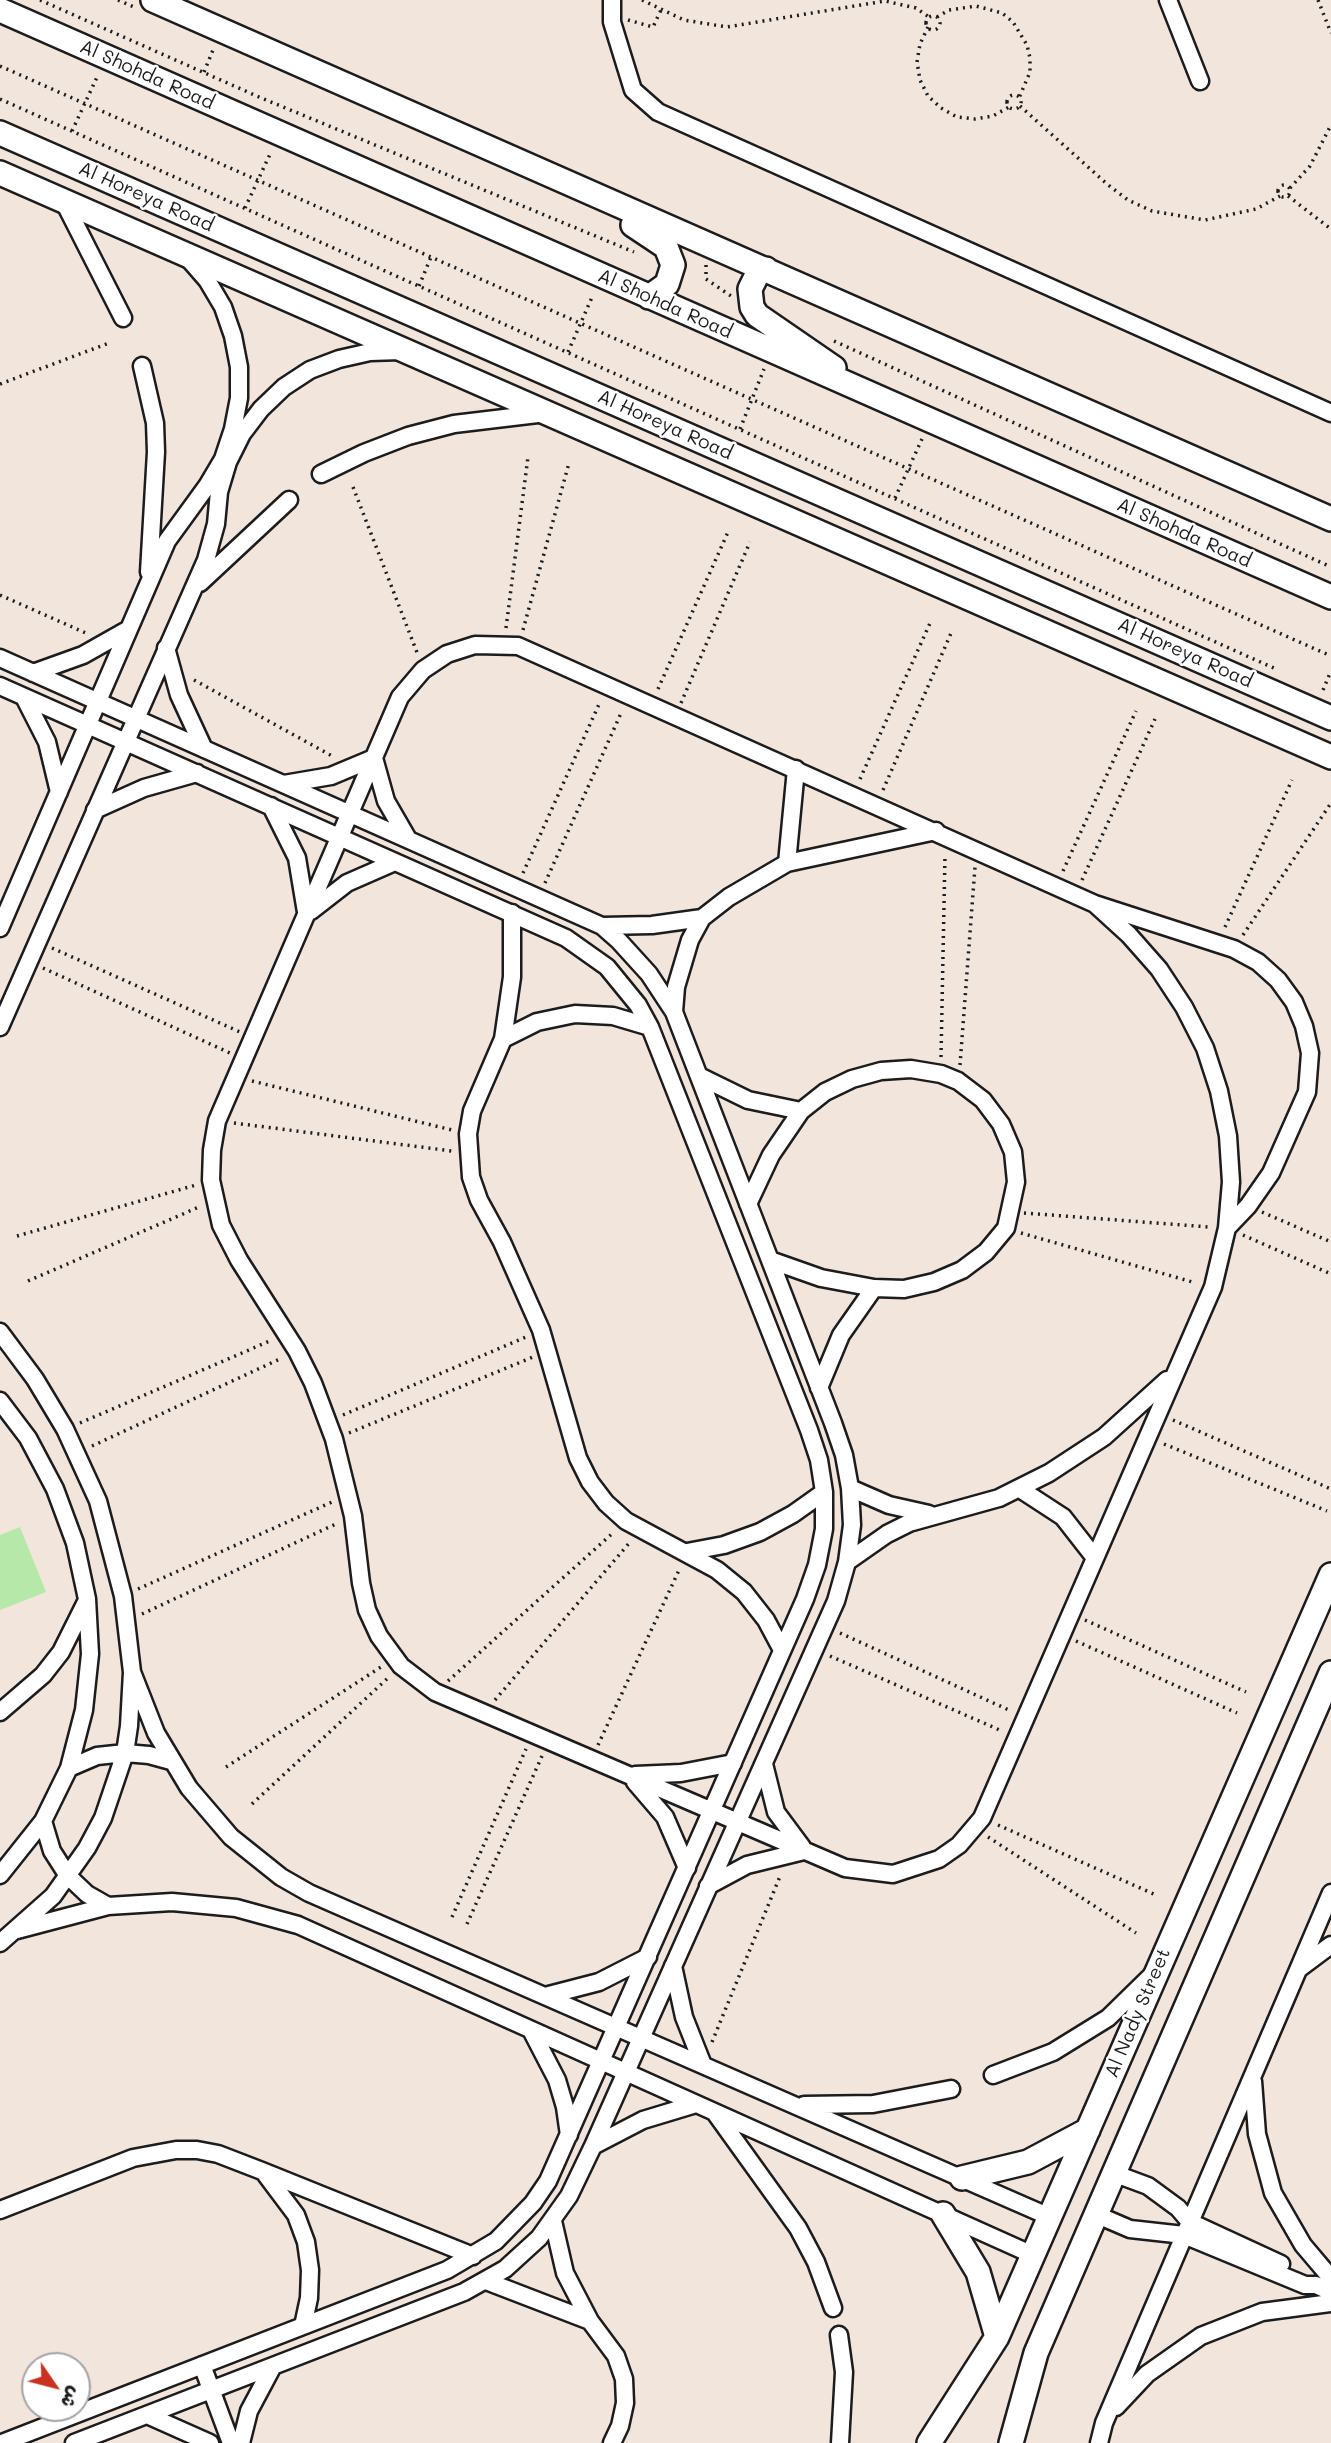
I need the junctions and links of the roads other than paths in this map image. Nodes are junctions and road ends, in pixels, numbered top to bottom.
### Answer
1 (1168, 0) edge
2 (148, 6) edge
3 (612, 8) edge
4 (0, 10) edge
5 (1200, 81) dead end
6 (0, 133) edge
7 (0, 173) edge
8 (150, 199) junction
9 (602, 200) junction
10 (64, 202) junction
11 (136, 233) junction
12 (187, 257) junction
13 (766, 269) junction
14 (649, 297) junction
15 (122, 318) dead end
16 (465, 337) junction
17 (402, 351) junction
18 (142, 366) dead end
19 (450, 370) junction
20 (840, 382) junction
21 (551, 413) junction
22 (1331, 413) edge
23 (321, 474) dead end
24 (289, 500) dead end
25 (1331, 519) edge
26 (148, 586) junction
27 (193, 589) junction
28 (1331, 597) edge
29 (129, 629) junction
30 (166, 648) junction
31 (0, 658) edge
32 (33, 673) junction
33 (0, 686) edge
34 (24, 697) junction
35 (98, 701) junction
36 (135, 718) junction
37 (1331, 718) edge
38 (88, 725) junction
39 (125, 741) junction
40 (204, 749) junction
41 (1331, 757) edge
42 (374, 758) junction
43 (796, 769) junction
44 (197, 774) junction
45 (283, 784) junction
46 (59, 792) junction
47 (271, 806) junction
48 (95, 810) junction
49 (350, 814) junction
50 (940, 833) junction
51 (340, 837) junction
52 (408, 839) junction
53 (395, 862) junction
54 (787, 863) junction
55 (1095, 904) junction
56 (512, 914) junction
57 (306, 915) junction
58 (702, 918) junction
59 (602, 926) junction
60 (0, 928) edge
61 (674, 1012) junction
62 (0, 1027) edge
63 (650, 1027) junction
64 (503, 1039) junction
65 (699, 1076) junction
66 (801, 1111) junction
67 (748, 1204) junction
68 (1227, 1228) junction
69 (769, 1259) junction
70 (874, 1287) junction
71 (0, 1332) edge
72 (1177, 1370) junction
73 (819, 1388) junction
74 (0, 1401) edge
75 (850, 1488) junction
76 (1020, 1489) junction
77 (824, 1492) junction
78 (931, 1514) junction
79 (687, 1552) junction
80 (1095, 1558) junction
81 (847, 1562) junction
82 (1331, 1575) edge
83 (87, 1599) junction
84 (782, 1650) junction
85 (132, 1672) junction
86 (1331, 1673) edge
87 (0, 1712) edge
88 (125, 1752) junction
89 (1251, 1760) junction
90 (171, 1761) junction
91 (733, 1763) junction
92 (764, 1763) junction
93 (69, 1768) junction
94 (1287, 1773) junction
95 (629, 1775) junction
96 (1229, 1810) junction
97 (712, 1811) junction
98 (43, 1821) junction
99 (737, 1822) junction
100 (1265, 1824) junction
101 (798, 1852) junction
102 (687, 1868) junction
103 (0, 1875) edge
104 (68, 1876) junction
105 (709, 1886) junction
106 (1331, 1893) edge
107 (108, 1906) junction
108 (17, 1930) junction
109 (0, 1943) edge
110 (1331, 1945) edge
111 (648, 1957) junction
112 (673, 1966) junction
113 (1298, 1969) junction
114 (1154, 1973) junction
115 (545, 1996) junction
116 (617, 2027) junction
117 (531, 2030) junction
118 (641, 2038) junction
119 (602, 2061) junction
120 (703, 2065) junction
121 (626, 2072) junction
122 (1253, 2074) junction
123 (993, 2075) dead end
124 (951, 2089) dead end
125 (696, 2104) junction
126 (794, 2105) junction
127 (715, 2112) junction
128 (1088, 2130) junction
129 (569, 2135) junction
130 (593, 2146) junction
131 (262, 2171) junction
132 (1113, 2173) junction
133 (962, 2178) junction
134 (0, 2210) edge
135 (943, 2214) junction
136 (1095, 2214) junction
137 (1050, 2217) junction
138 (553, 2221) junction
139 (1187, 2228) junction
140 (1034, 2255) junction
141 (473, 2256) junction
142 (1331, 2278) edge
143 (486, 2281) junction
144 (1323, 2288) edge
145 (1331, 2303) edge
146 (833, 2308) dead end
147 (590, 2321) junction
148 (303, 2326) junction
149 (839, 2335) dead end
150 (997, 2337) junction
151 (202, 2365) junction
152 (273, 2366) junction
153 (212, 2390) junction
154 (147, 2415) junction
155 (1104, 2423) junction
156 (2, 2443) edge
157 (74, 2443) edge
158 (210, 2443) edge
159 (232, 2443) edge
160 (241, 2443) edge
161 (612, 2443) edge
162 (840, 2443) edge
163 (929, 2443) edge
164 (1011, 2443) edge
165 (1099, 2443) edge

1 - 5 street
2 - 9 street
3 - 22 street
4 - 14 street, Al Shohda Road
6 - 8 street, Al Horeya Road
7 - 10 street, Al Horeya Road
8 - 11 street
8 - 16 street, Al Horeya Road
9 - 13 street
9 - 14 street
10 - 11 street, Al Horeya Road
10 - 15 street
11 - 12 street, Al Horeya Road
12 - 17 street, Al Horeya Road
12 - 26 street
13 - 20 street
13 - 25 street
14 - 20 street, Al Shohda Road
16 - 19 street
16 - 37 street, Al Horeya Road
17 - 19 street, Al Horeya Road
17 - 27 street
18 - 26 street
19 - 21 street, Al Horeya Road
20 - 28 street, Al Shohda Road
21 - 23 street
21 - 41 street, Al Horeya Road
24 - 27 street
26 - 29 street
27 - 30 street
29 - 32 street
29 - 35 street
30 - 36 street
30 - 40 street
31 - 32 street
32 - 35 street
33 - 34 street
34 - 38 street
34 - 46 street
35 - 36 street
35 - 38 street
36 - 39 street
36 - 40 street
38 - 39 street
38 - 46 street
39 - 44 street
39 - 48 street
40 - 45 street
42 - 43 street
42 - 45 street
42 - 49 street
42 - 52 street
43 - 50 street
43 - 54 street
44 - 47 street
44 - 48 street
45 - 49 street
46 - 60 street
47 - 51 street
47 - 57 street
48 - 62 street
49 - 51 street
49 - 52 street
50 - 54 street
50 - 55 street
51 - 53 street
51 - 57 street
52 - 59 street
53 - 56 street
53 - 57 street
54 - 58 street
55 - 68 street
55 - 68 street
56 - 63 street
56 - 64 street
57 - 95 street
58 - 59 street
58 - 61 street
59 - 61 street
61 - 65 street
63 - 64 street
63 - 77 street
64 - 79 street
65 - 66 street
65 - 67 street
66 - 67 street
66 - 70 street
67 - 69 street
68 - 72 street
69 - 70 street
69 - 73 street
70 - 73 street
71 - 85 street
72 - 76 street
72 - 80 street
73 - 75 street
74 - 83 street
75 - 78 street
75 - 81 street
76 - 78 street
76 - 80 street
77 - 79 street
77 - 84 street
78 - 81 street
79 - 84 street
80 - 101 street
81 - 92 street
82 - 89 street, Al Nady Street
83 - 87 street
83 - 93 street
84 - 91 street
85 - 88 street
85 - 90 street
86 - 94 street
88 - 90 street
88 - 93 street
88 - 104 street
89 - 94 street
89 - 96 street, Al Nady Street
90 - 115 street
91 - 95 street
91 - 97 street
92 - 99 street
92 - 101 street
93 - 98 street
94 - 100 street
95 - 97 street
95 - 102 street
96 - 100 street
96 - 114 street, Al Nady Street
97 - 99 street
97 - 102 street
98 - 103 street
98 - 104 street
99 - 101 street
99 - 105 street
100 - 132 street
101 - 105 street
102 - 111 street
104 - 107 street
104 - 108 street
105 - 112 street
106 - 113 street
107 - 108 street
107 - 117 street
108 - 109 street
110 - 113 street
111 - 115 street
111 - 116 street
112 - 118 street
112 - 120 street
113 - 122 street
114 - 123 street
114 - 128 street, Al Nady Street
115 - 116 street
116 - 118 street
116 - 119 street
117 - 119 street
117 - 129 street
118 - 120 street
118 - 121 street
119 - 121 street
119 - 129 street
120 - 126 street
121 - 125 street
121 - 130 street
122 - 139 street
122 - 142 street
124 - 126 street
125 - 127 street
125 - 130 street
126 - 133 street
127 - 135 street
127 - 146 street
128 - 133 street
128 - 137 street, Al Nady Street
129 - 141 street
130 - 138 street
131 - 134 street
131 - 141 street
131 - 148 street
132 - 136 street
132 - 139 street
133 - 137 street
135 - 140 street
135 - 150 street
136 - 139 street
136 - 164 street
137 - 140 street, Al Nady Street
138 - 143 street
138 - 147 street
139 - 144 street
139 - 155 street
140 - 150 street, Al Nady Street
141 - 148 street
143 - 147 street
143 - 152 street
145 - 155 street
147 - 161 street
148 - 151 street
149 - 162 street
150 - 163 street, Al Nady Street
151 - 153 street
151 - 156 street
152 - 153 street
152 - 160 street
153 - 154 street
153 - 159 street
154 - 157 street
154 - 158 street
155 - 165 street

